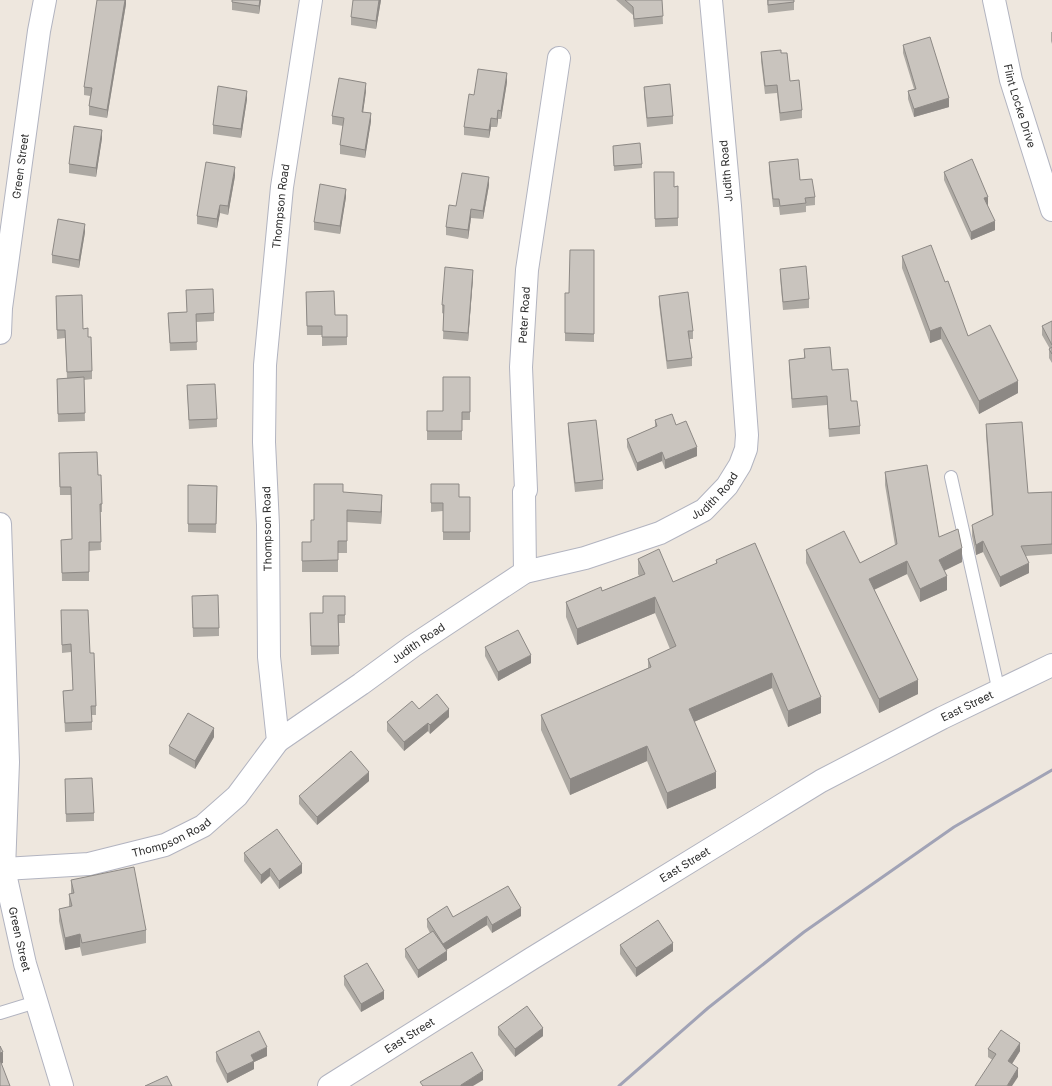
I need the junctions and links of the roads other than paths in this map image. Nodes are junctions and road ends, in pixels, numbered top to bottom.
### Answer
1 (45, 0) edge
2 (311, 0) edge
3 (711, 0) edge
4 (994, 0) edge
5 (559, 58) dead end
6 (1052, 210) edge
7 (0, 333) edge
8 (951, 477) dead end
9 (0, 524) edge
10 (525, 572) junction
11 (1052, 665) edge
12 (999, 692) junction
13 (278, 741) junction
14 (4, 762) edge
15 (4, 869) junction
16 (36, 1002) junction
17 (0, 1013) edge
18 (62, 1086) edge
19 (329, 1086) edge

1 - 7 street, Green Street
2 - 13 street, Thompson Road
3 - 10 street, Judith Road
4 - 6 street, Flint Locke Drive
5 - 10 street, Peter Road
8 - 12 lane
9 - 14 street, Green Street
10 - 13 street, Judith Road
11 - 12 street, East Street
12 - 19 street, East Street
13 - 15 street, Thompson Road
14 - 15 street, Green Street
15 - 16 street, Green Street
16 - 17 lane
16 - 18 street, Green Street

